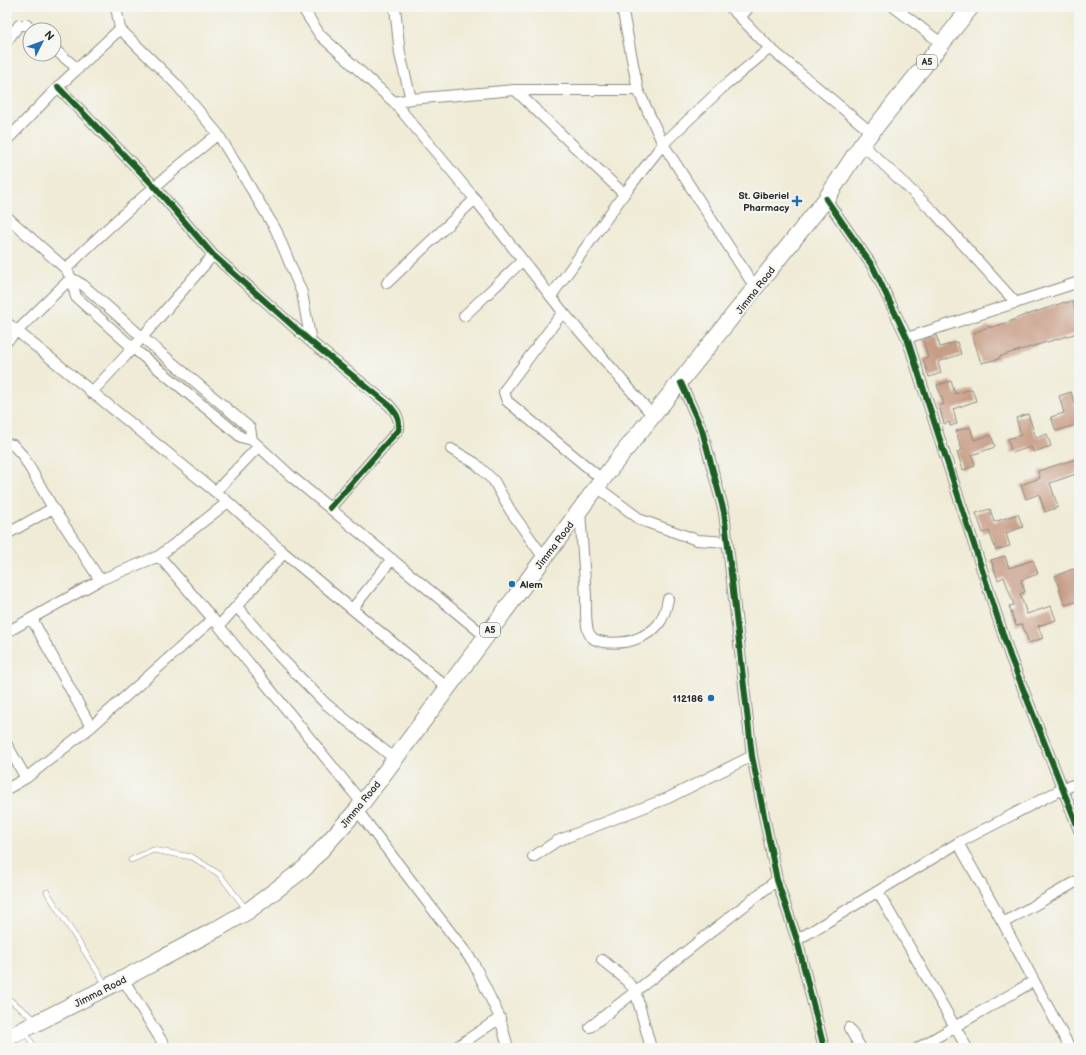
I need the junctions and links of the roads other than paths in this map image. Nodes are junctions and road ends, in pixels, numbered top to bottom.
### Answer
1 (116, 7) edge
2 (302, 7) edge
3 (395, 7) edge
4 (622, 7) edge
5 (730, 7) edge
6 (749, 7) edge
7 (894, 7) edge
8 (971, 7) edge
9 (741, 17) junction
10 (22, 25) edge
11 (120, 29) junction
12 (7, 41) edge
13 (941, 43) junction
14 (770, 48) junction
15 (62, 55) edge
16 (78, 69) junction
17 (58, 87) junction
18 (515, 90) junction
19 (638, 90) junction
20 (411, 99) junction
21 (394, 102) junction
22 (218, 134) junction
23 (867, 139) junction
24 (7, 140) edge
25 (664, 144) junction
26 (154, 186) junction
27 (624, 194) junction
28 (826, 199) junction
29 (475, 200) junction
30 (7, 218) edge
31 (213, 254) junction
32 (522, 261) junction
33 (66, 269) junction
34 (71, 278) junction
35 (1079, 282) edge
36 (387, 283) dead end
37 (756, 289) junction
38 (551, 296) junction
39 (1016, 303) junction
40 (563, 312) junction
41 (464, 316) dead end
42 (7, 323) edge
43 (18, 332) junction
44 (142, 337) junction
45 (907, 338) junction
46 (7, 341) edge
47 (311, 342) junction
48 (133, 348) junction
49 (681, 383) junction
50 (91, 392) junction
51 (653, 416) junction
52 (255, 443) junction
53 (7, 444) edge
54 (451, 449) dead end
55 (600, 483) junction
56 (215, 492) junction
57 (228, 502) junction
58 (53, 508) junction
59 (330, 508) junction
60 (580, 511) junction
61 (7, 534) edge
62 (727, 542) junction
63 (284, 553) junction
64 (159, 556) junction
65 (544, 558) junction
66 (392, 559) junction
67 (100, 580) junction
68 (668, 599) dead end
69 (237, 607) junction
70 (353, 608) junction
71 (32, 619) junction
72 (216, 623) junction
73 (7, 632) edge
74 (485, 636) junction
75 (448, 688) junction
76 (91, 727) junction
77 (7, 745) edge
78 (752, 756) junction
79 (395, 759) junction
80 (26, 778) junction
81 (1079, 783) edge
82 (7, 789) edge
83 (1062, 789) junction
84 (359, 806) junction
85 (1079, 830) edge
86 (958, 843) junction
87 (533, 857) dead end
88 (131, 860) dead end
89 (776, 880) junction
90 (1079, 880) edge
91 (47, 892) dead end
92 (878, 892) junction
93 (248, 911) junction
94 (1003, 923) junction
95 (797, 940) junction
96 (602, 960) dead end
97 (124, 979) junction
98 (1034, 981) junction
99 (107, 987) junction
100 (635, 990) junction
101 (7, 998) edge
102 (500, 1018) junction
103 (38, 1022) junction
104 (590, 1027) dead end
105 (954, 1027) junction
106 (849, 1028) dead end
107 (23, 1029) junction
108 (7, 1038) edge
109 (35, 1048) edge
110 (166, 1048) edge
111 (455, 1048) edge
112 (508, 1048) edge
113 (651, 1048) edge
114 (824, 1048) edge
115 (861, 1048) edge
116 (918, 1048) edge
117 (967, 1048) edge
118 (1070, 1048) edge

1 - 11 street
2 - 21 street
3 - 20 street
4 - 19 street
5 - 9 street
6 - 9 street
7 - 13 street
8 - 13 highway, Jimma Road / A5
9 - 14 street
10 - 12 street
11 - 16 street
11 - 22 street
13 - 23 highway, Jimma Road / A5
14 - 23 street
14 - 25 street
15 - 16 street
16 - 17 street
17 - 24 street
17 - 26 street
18 - 19 street
18 - 20 street
18 - 27 street
19 - 25 street
20 - 21 street
21 - 29 street
22 - 26 street
22 - 47 street
23 - 28 highway, Jimma Road / A5
23 - 39 street
25 - 27 street
25 - 37 street
26 - 31 street
26 - 33 street
27 - 38 street
28 - 37 highway, Jimma Road / A5
28 - 45 street
29 - 32 street
29 - 36 street
30 - 33 street
31 - 44 street
31 - 47 street
32 - 38 street
32 - 41 street
33 - 34 street
34 - 43 street
34 - 44 street
34 - 48 street
35 - 39 street
37 - 49 highway, Jimma Road / A5
38 - 40 street
39 - 45 street
40 - 51 street
40 - 55 street
42 - 43 street
43 - 46 street
43 - 50 street
44 - 48 street
44 - 52 street
45 - 83 street
47 - 59 street
48 - 50 street
48 - 52 street
49 - 51 highway, Jimma Road / A5
49 - 62 street
50 - 56 street
51 - 55 highway, Jimma Road / A5
52 - 56 street
52 - 59 street
53 - 58 street
54 - 65 street
55 - 60 highway, Jimma Road / A5
55 - 62 street
56 - 57 street
57 - 63 street
57 - 64 street
58 - 61 street
58 - 67 street
59 - 66 street
60 - 65 highway, Jimma Road / A5
60 - 68 street
62 - 78 street
63 - 69 street
63 - 70 street
64 - 67 street
64 - 72 street
65 - 74 highway, Jimma Road / A5
66 - 70 street
66 - 74 street
67 - 71 street
69 - 72 street
69 - 79 street
70 - 75 street
71 - 73 street
71 - 76 street
72 - 76 street
72 - 84 street
74 - 75 highway, Jimma Road / A5
75 - 79 highway, Jimma Road / A5
76 - 80 street
77 - 80 street
78 - 87 street
78 - 89 street
79 - 84 highway, Jimma Road / A5
80 - 82 street
81 - 83 street
83 - 85 street
83 - 86 street
84 - 93 highway, Jimma Road / A5
84 - 102 street
86 - 92 street
86 - 94 street
88 - 93 lane
89 - 95 street
89 - 100 street
90 - 94 street
91 - 99 lane
92 - 95 street
92 - 105 street
93 - 97 highway, Jimma Road / A5
94 - 98 street
95 - 114 street
96 - 100 street
97 - 99 highway, Jimma Road / A5
97 - 110 street
98 - 105 street
98 - 118 street
99 - 103 highway, Jimma Road / A5
100 - 104 street
100 - 113 street
101 - 103 lane
102 - 111 street
102 - 112 street
103 - 107 highway, Jimma Road / A5
105 - 116 street
105 - 117 street
106 - 115 street
107 - 108 highway, Jimma Road / A5
107 - 109 lane

